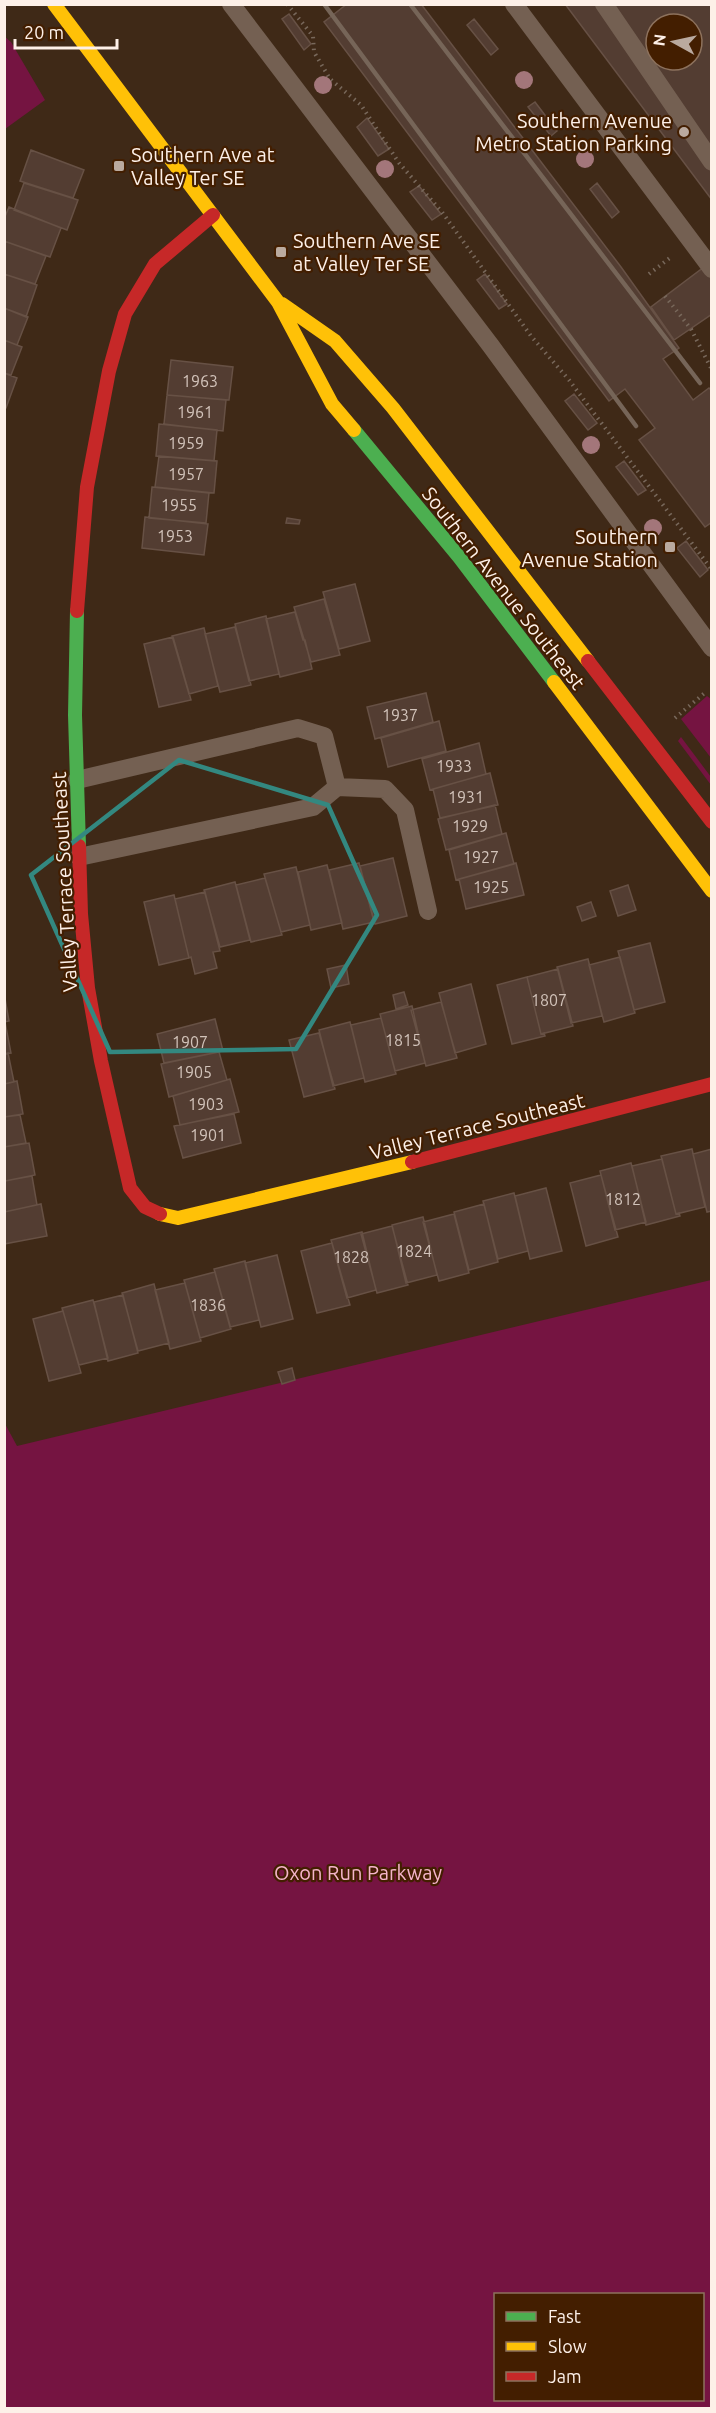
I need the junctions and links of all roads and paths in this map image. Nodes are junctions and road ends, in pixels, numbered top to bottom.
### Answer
1 (54, 4) edge
2 (231, 4) edge
3 (287, 4) edge
4 (514, 4) edge
5 (604, 4) edge
6 (711, 162) edge
7 (213, 215) junction
8 (671, 257) dead end
9 (711, 269) edge
10 (649, 274) dead end
11 (665, 296) dead end
12 (278, 302) junction
13 (711, 370) edge
14 (711, 570) edge
15 (711, 648) edge
16 (707, 691) dead end
17 (674, 719) dead end
18 (77, 780) junction
19 (337, 787) junction
20 (711, 822) edge
21 (79, 857) junction
22 (711, 891) edge
23 (428, 911) dead end
24 (711, 1083) edge

1 - 7 main road, Southern Avenue Southeast
2 - 15 lane
3 - 14 path
4 - 9 lane
5 - 6 lane
7 - 12 main road, Southern Avenue Southeast
7 - 18 main road, Valley Terrace Southeast
8 - 10 path
11 - 13 path
12 - 20 main road, Southern Avenue Southeast
12 - 22 main road, Southern Avenue Southeast
16 - 17 path
18 - 19 lane
18 - 21 main road, Valley Terrace Southeast
19 - 21 lane
19 - 23 lane
21 - 24 main road, Valley Terrace Southeast

